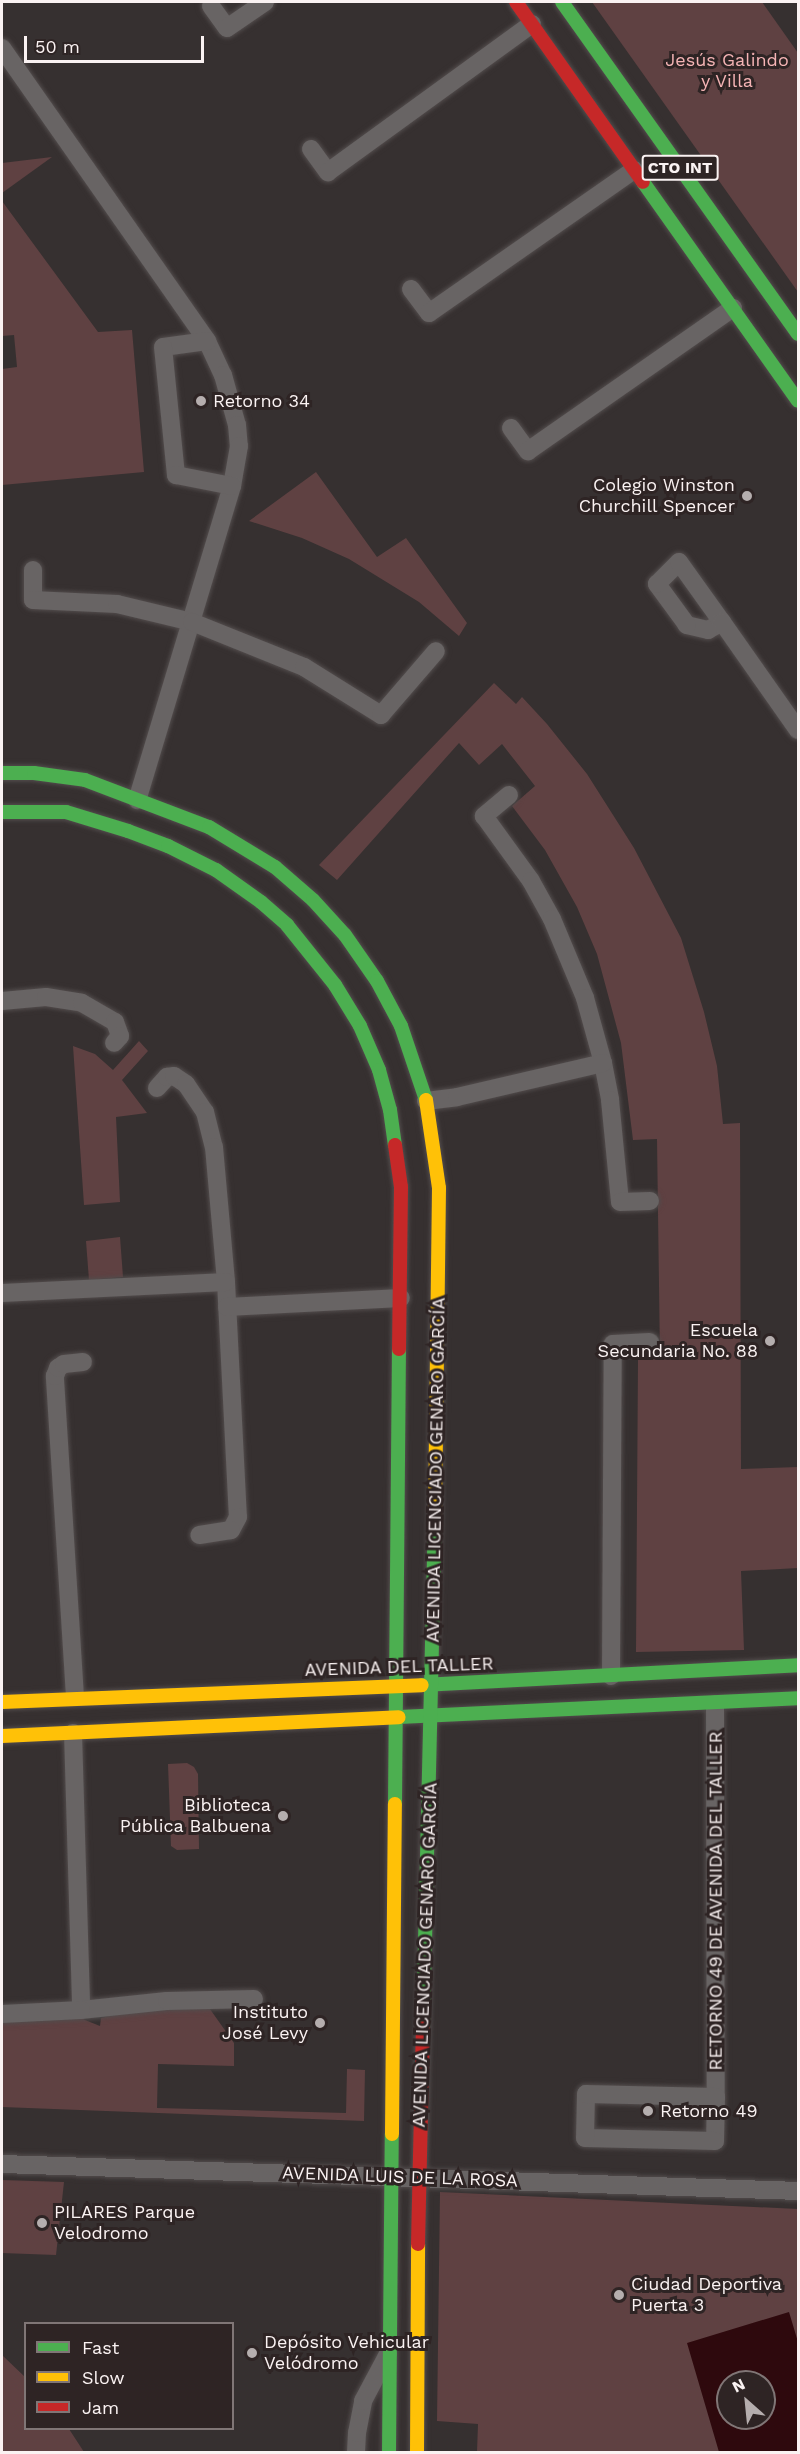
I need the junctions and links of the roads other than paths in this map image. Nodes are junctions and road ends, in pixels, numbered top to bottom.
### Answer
1 (265, 2) edge
2 (516, 2) edge
3 (562, 2) edge
4 (211, 6) dead end
5 (532, 24) junction
6 (2, 48) edge
7 (311, 148) dead end
8 (634, 170) junction
9 (411, 289) dead end
10 (733, 308) junction
11 (798, 334) edge
12 (207, 341) junction
13 (798, 401) edge
14 (511, 428) dead end
15 (232, 486) junction
16 (33, 570) dead end
17 (192, 621) junction
18 (722, 622) dead end
19 (436, 651) dead end
20 (798, 730) edge
21 (2, 773) edge
22 (509, 795) dead end
23 (137, 800) junction
24 (2, 812) edge
25 (313, 900) junction
26 (287, 925) junction
27 (2, 1001) edge
28 (114, 1043) dead end
29 (603, 1063) junction
30 (157, 1088) dead end
31 (426, 1101) junction
32 (401, 1187) junction
33 (439, 1188) junction
34 (650, 1201) dead end
35 (226, 1282) junction
36 (2, 1293) edge
37 (401, 1298) junction
38 (227, 1306) junction
39 (650, 1342) dead end
40 (83, 1362) dead end
41 (199, 1535) dead end
42 (611, 1676) junction
43 (796, 1682) edge
44 (432, 1684) junction
45 (396, 1686) junction
46 (75, 1696) junction
47 (2, 1702) edge
48 (715, 1704) junction
49 (432, 1718) junction
50 (396, 1719) junction
51 (73, 1733) junction
52 (2, 1736) edge
53 (254, 2000) dead end
54 (81, 2010) junction
55 (2, 2014) edge
56 (716, 2097) junction
57 (2, 2164) edge
58 (390, 2176) junction
59 (418, 2176) junction
60 (798, 2191) edge
61 (390, 2350) junction
62 (356, 2452) edge
63 (389, 2452) edge
64 (417, 2452) edge

1 - 4 street
2 - 5 main road, CTO INT
3 - 11 main road, CTO INT
5 - 7 street
5 - 8 main road, CTO INT
6 - 12 street
8 - 9 street
8 - 10 main road, CTO INT
10 - 13 main road, CTO INT
10 - 14 street
12 - 15 street
12 - 15 street
15 - 17 street
16 - 17 street
17 - 19 street
17 - 23 street
18 - 20 street
21 - 23 main road, AVENIDA LICENCIADO GENARO GARCÍA
22 - 29 street
23 - 25 main road, AVENIDA LICENCIADO GENARO GARCÍA
24 - 26 main road, AVENIDA LICENCIADO GENARO GARCÍA
25 - 26 main road
25 - 31 main road, AVENIDA LICENCIADO GENARO GARCÍA
26 - 32 main road, AVENIDA LICENCIADO GENARO GARCÍA
27 - 28 street
29 - 31 street
29 - 34 street
30 - 35 street
31 - 33 main road, AVENIDA LICENCIADO GENARO GARCÍA
32 - 33 main road
32 - 37 main road, AVENIDA LICENCIADO GENARO GARCÍA
33 - 44 main road, AVENIDA LICENCIADO GENARO GARCÍA
35 - 36 street
35 - 38 street
37 - 38 street
37 - 45 main road, AVENIDA LICENCIADO GENARO GARCÍA
38 - 41 street
39 - 42 street
40 - 46 street
42 - 43 main road, AVENIDA DEL TALLER
42 - 44 main road, AVENIDA DEL TALLER
43 - 48 main road, AVENIDA DEL TALLER
44 - 45 main road, AVENIDA DEL TALLER
44 - 49 main road, AVENIDA LICENCIADO GENARO GARCÍA
45 - 46 main road, AVENIDA DEL TALLER
45 - 50 main road, AVENIDA LICENCIADO GENARO GARCÍA
46 - 47 main road, AVENIDA DEL TALLER
48 - 49 main road, AVENIDA DEL TALLER
48 - 56 street, RETORNO 49 DE AVENIDA DEL TALLER
49 - 50 main road, AVENIDA DEL TALLER
49 - 59 main road, AVENIDA LICENCIADO GENARO GARCÍA
50 - 51 main road, AVENIDA DEL TALLER
50 - 58 main road, AVENIDA LICENCIADO GENARO GARCÍA
51 - 52 main road, AVENIDA DEL TALLER
51 - 54 street
53 - 54 street
54 - 55 street
56 - 56 street, RETORNO 49 DE AVENIDA DEL TALLER
57 - 58 street, AVENIDA LUIS DE LA ROSA
58 - 59 street, AVENIDA LUIS DE LA ROSA
58 - 61 main road, AVENIDA LICENCIADO GENARO GARCÍA
59 - 60 street, AVENIDA LUIS DE LA ROSA
59 - 64 main road, AVENIDA LICENCIADO GENARO GARCÍA
61 - 62 street, AVENIDA LICENCIADO GENARO GARCÍA
61 - 63 main road, AVENIDA LICENCIADO GENARO GARCÍA

